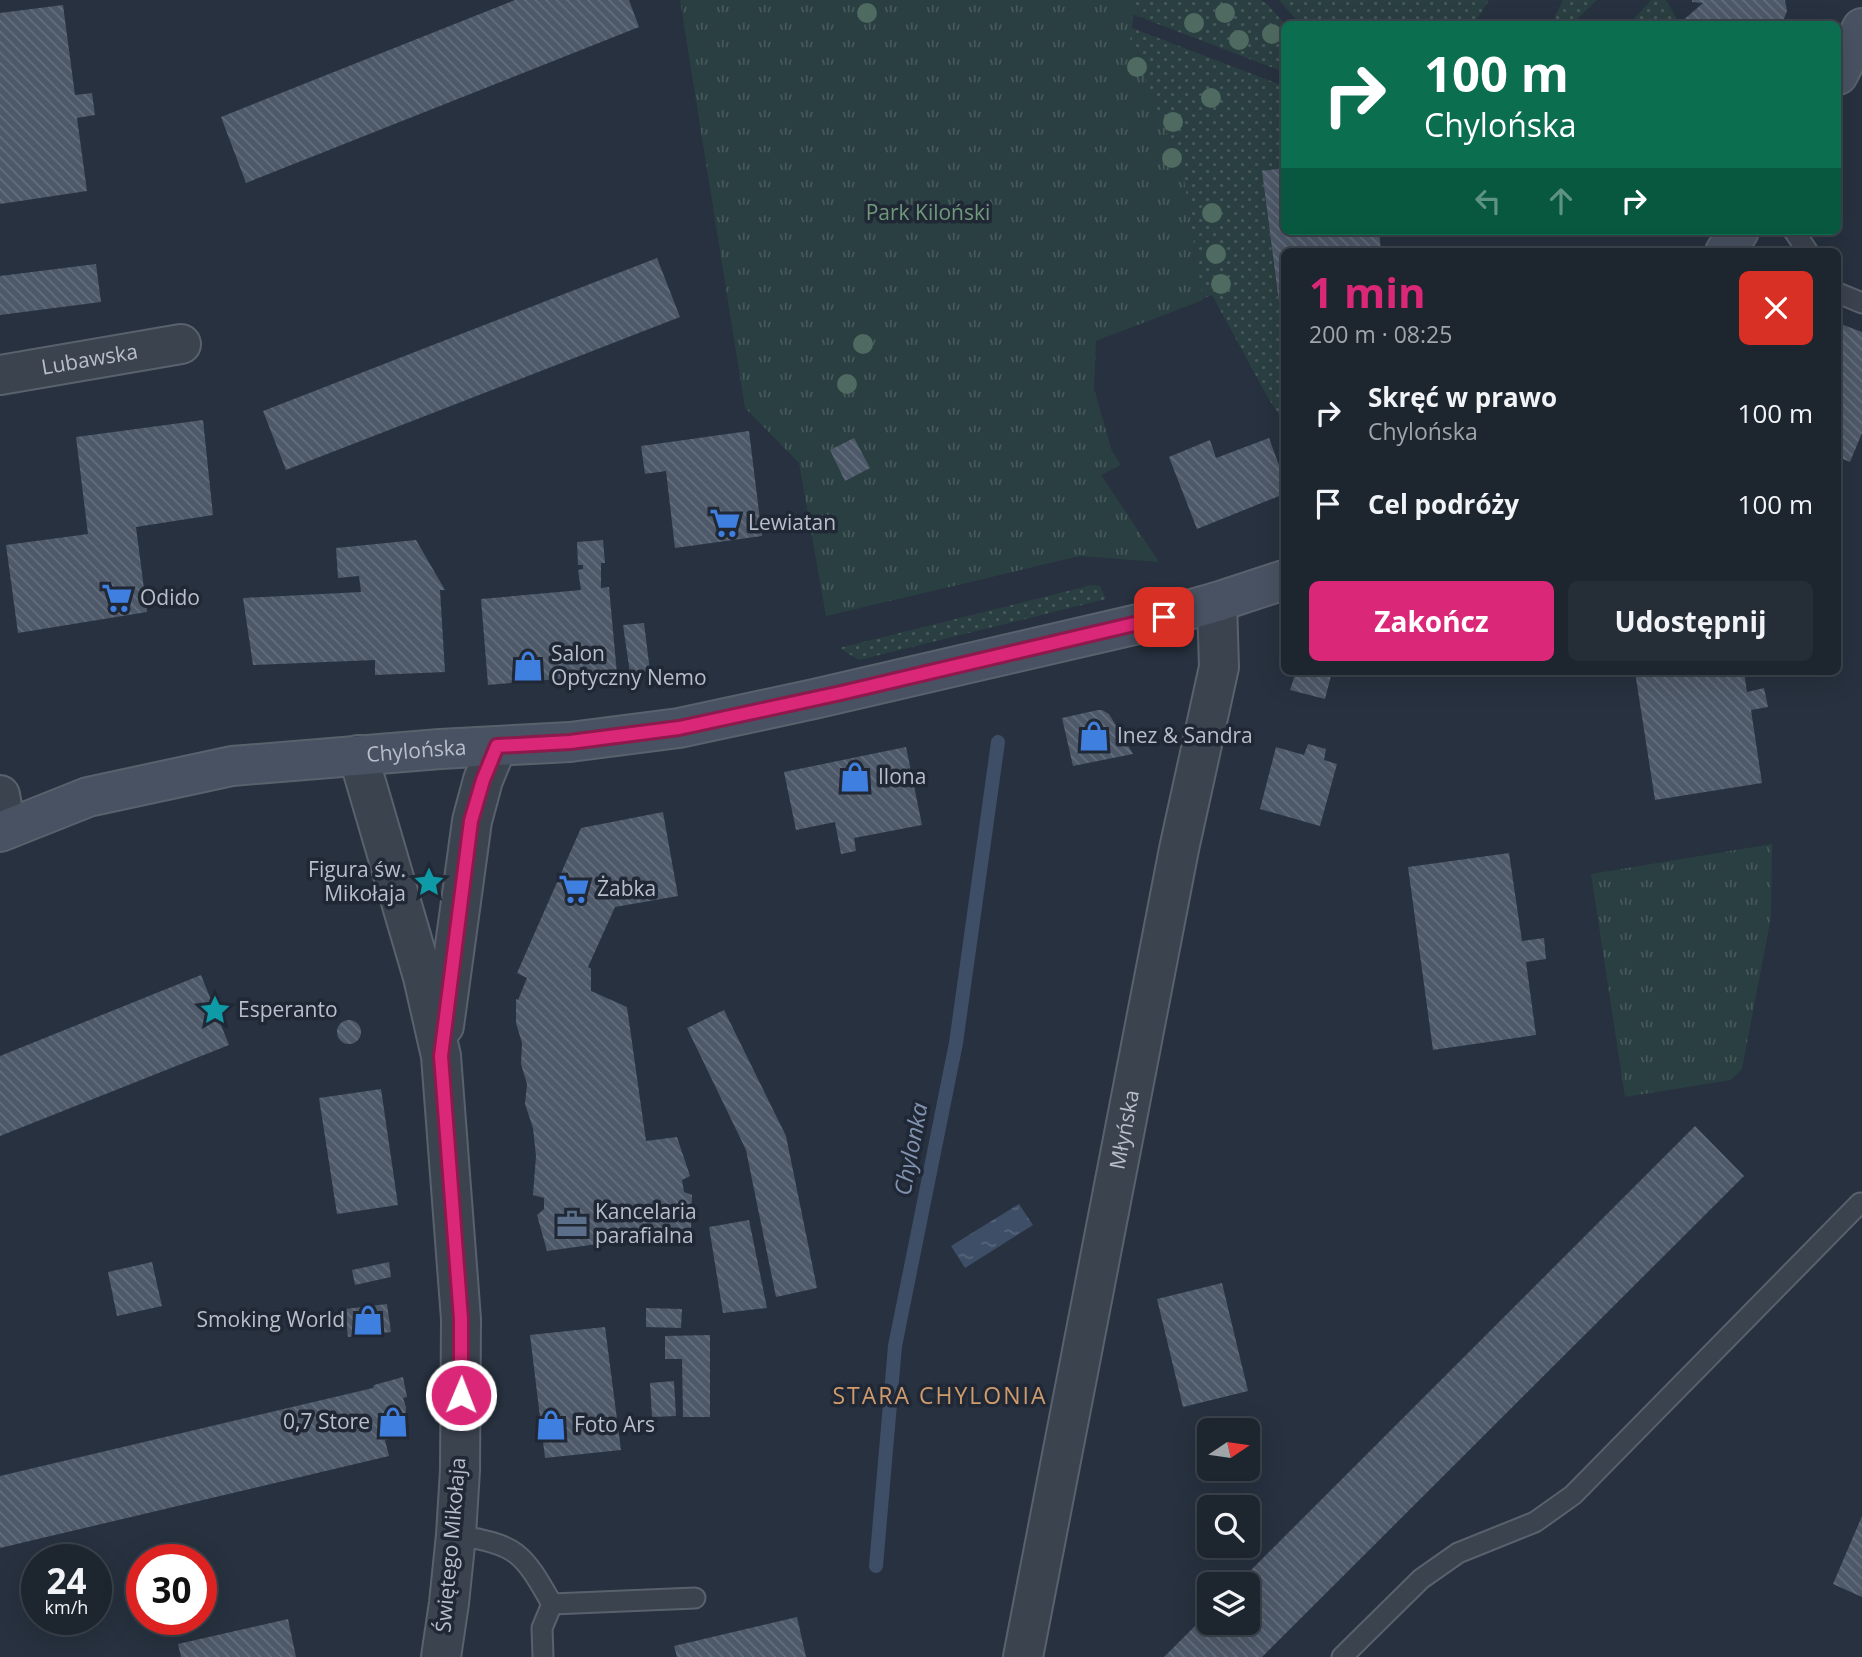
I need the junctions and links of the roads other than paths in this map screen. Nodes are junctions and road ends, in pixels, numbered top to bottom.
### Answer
1 (1862, 28) edge
2 (1841, 69) edge
3 (1841, 294) edge
4 (1862, 303) edge
5 (181, 344) dead end
6 (0, 375) edge
7 (1281, 581) edge
8 (1217, 602) junction
9 (497, 746) junction
10 (358, 755) junction
11 (2, 819) edge
12 (441, 1056) junction
13 (1860, 1203) edge
14 (456, 1535) junction
15 (695, 1598) dead end
16 (552, 1604) junction
17 (441, 1657) edge
18 (543, 1657) edge
19 (1023, 1657) edge
20 (1342, 1657) edge

1 - 2 street
3 - 4 lane
5 - 6 street, Lubawska
7 - 8 street, Chylońska
8 - 9 street, Chylońska
8 - 19 street, Młyńska
9 - 10 street, Chylońska
9 - 12 street, Świętego Mikołaja
10 - 11 street, Chylońska
10 - 12 street, Świętego Mikołaja
12 - 14 street, Świętego Mikołaja
13 - 20 lane
14 - 16 lane
14 - 17 street, Świętego Mikołaja
15 - 16 lane
16 - 18 lane

